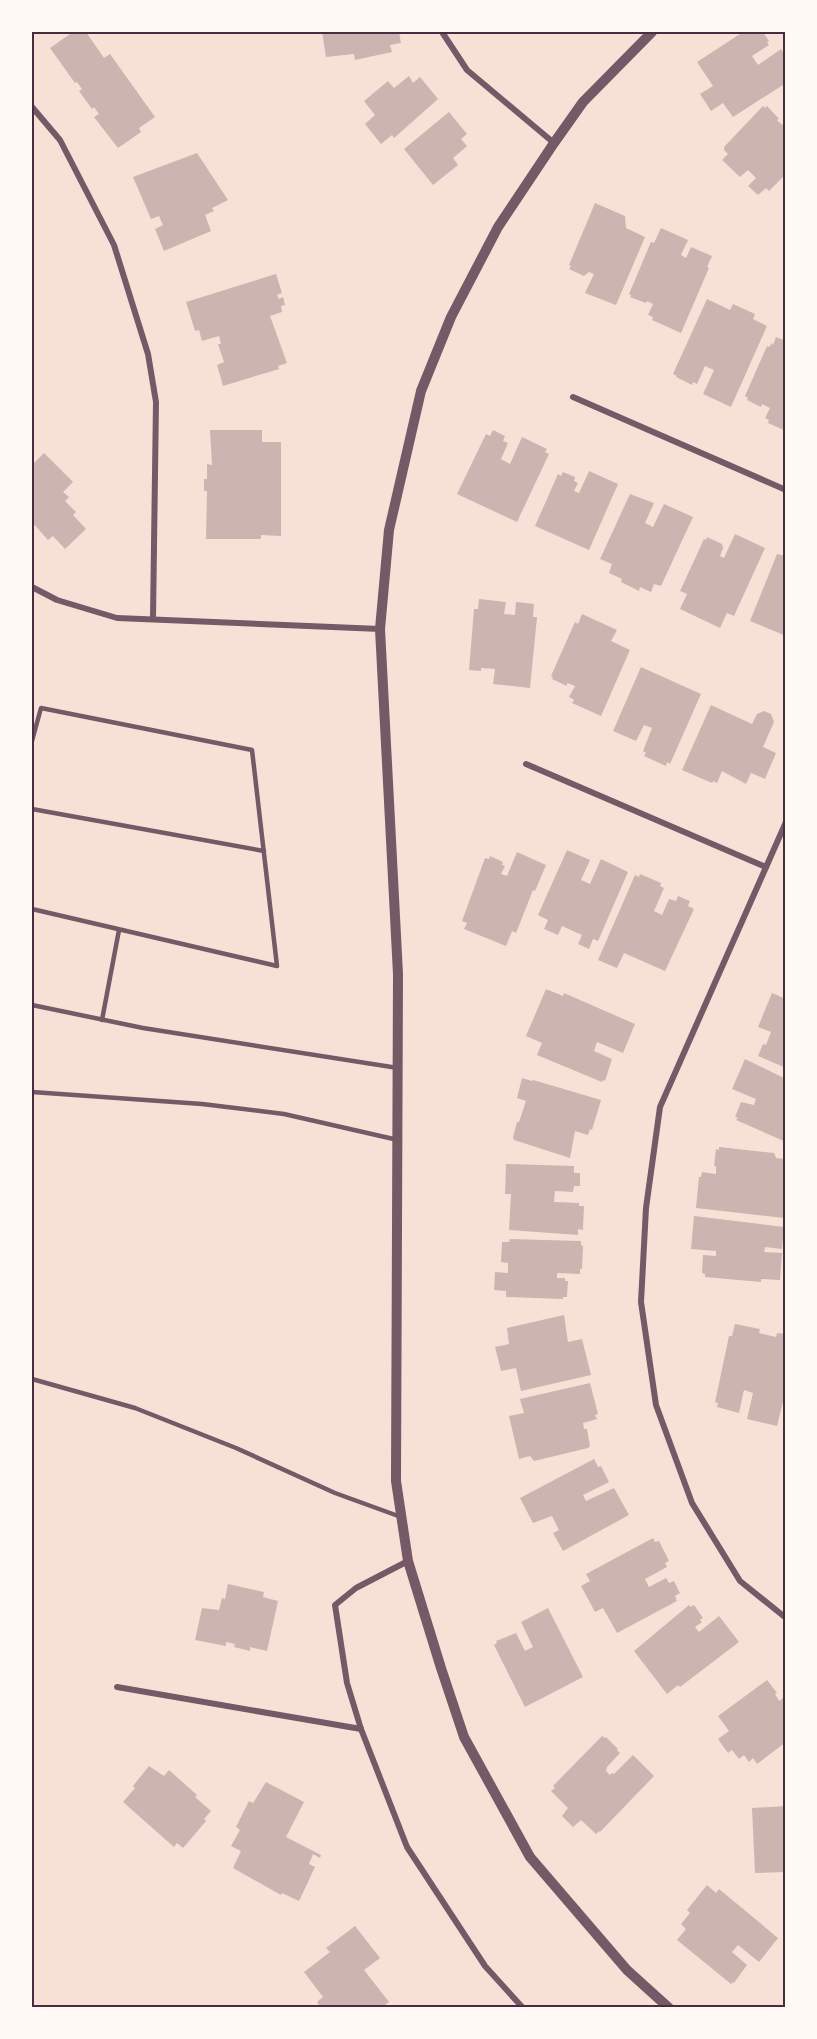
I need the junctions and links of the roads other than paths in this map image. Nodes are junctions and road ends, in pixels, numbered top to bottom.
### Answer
1 (442, 32) edge
2 (652, 32) edge
3 (32, 107) edge
4 (554, 143) junction
5 (573, 397) dead end
6 (786, 490) edge
7 (32, 587) edge
8 (153, 618) junction
9 (380, 629) junction
10 (32, 741) edge
11 (526, 764) dead end
12 (32, 809) edge
13 (786, 822) edge
14 (264, 851) junction
15 (766, 867) junction
16 (32, 909) edge
17 (120, 930) junction
18 (32, 1005) edge
19 (102, 1020) junction
20 (398, 1068) junction
21 (32, 1092) edge
22 (398, 1140) junction
23 (32, 1379) edge
24 (401, 1516) junction
25 (408, 1560) junction
26 (786, 1618) edge
27 (117, 1688) dead end
28 (362, 1729) junction
29 (523, 2007) edge
30 (669, 2007) edge

1 - 4 street
2 - 4 street
3 - 8 street
4 - 9 street
5 - 6 street
7 - 8 street
8 - 9 street
9 - 20 street
10 - 14 lane
11 - 15 street
12 - 14 lane
13 - 15 street
14 - 17 lane
15 - 26 street
16 - 17 lane
17 - 19 lane
18 - 19 lane
19 - 20 lane
20 - 22 street
21 - 22 lane
22 - 24 street
23 - 24 lane
24 - 25 street
25 - 28 street
25 - 30 street
27 - 28 street
28 - 29 street

